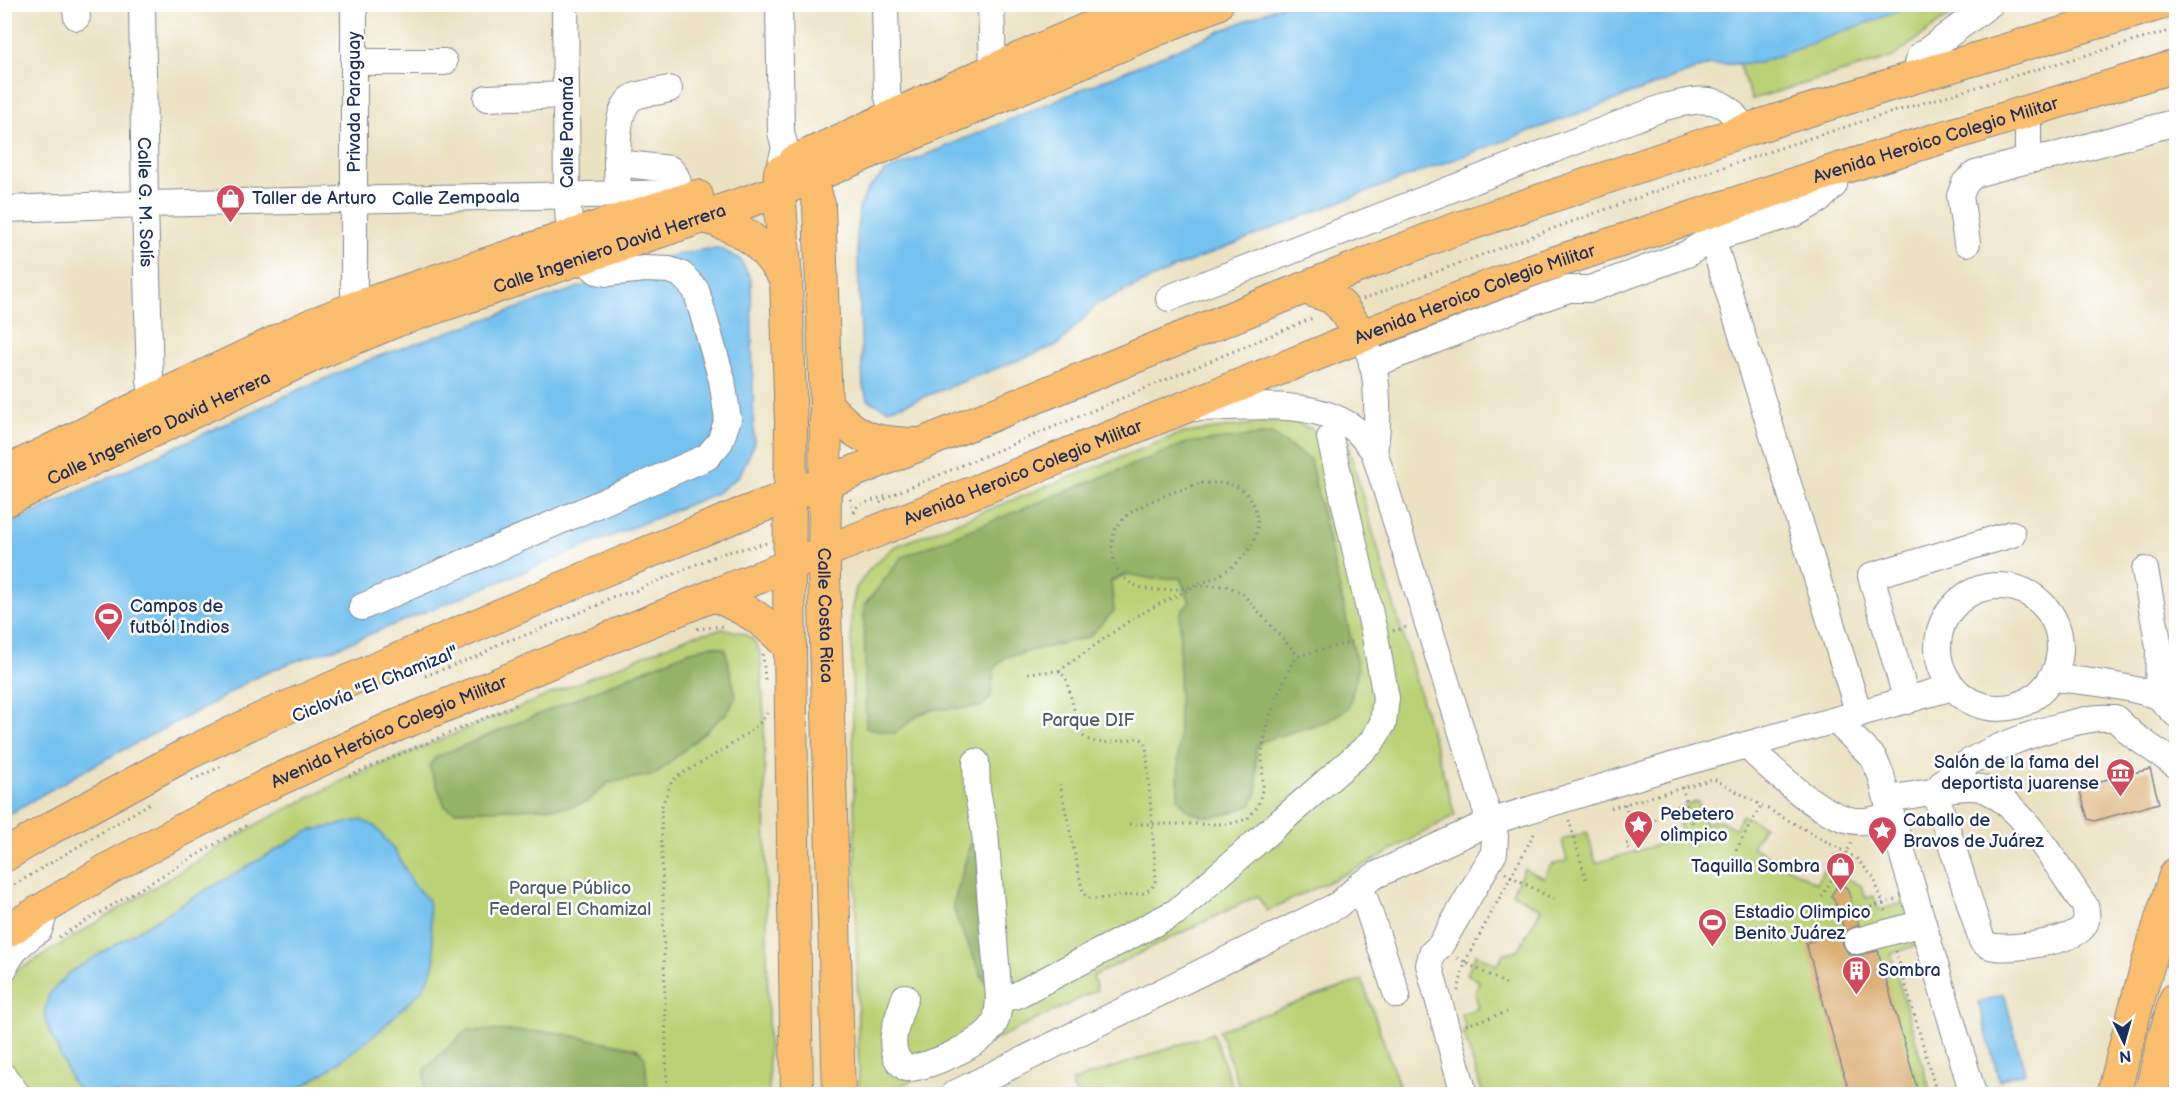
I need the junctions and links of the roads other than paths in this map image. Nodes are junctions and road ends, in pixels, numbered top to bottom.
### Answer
1 (142, 4) edge
2 (354, 4) edge
3 (565, 4) edge
4 (779, 4) edge
5 (885, 4) edge
6 (991, 4) edge
7 (1217, 4) edge
8 (1987, 5) edge
9 (2148, 6) edge
10 (1132, 7) edge
11 (354, 62) junction
12 (444, 62) dead end
13 (2176, 66) edge
14 (993, 70) junction
15 (1915, 77) junction
16 (669, 89) dead end
17 (566, 95) junction
18 (487, 98) dead end
19 (2026, 112) junction
20 (893, 117) junction
21 (2176, 122) edge
22 (1746, 130) junction
23 (2028, 160) junction
24 (617, 163) junction
25 (790, 169) junction
26 (1836, 170) junction
27 (618, 194) junction
28 (567, 195) junction
29 (354, 201) junction
30 (690, 203) junction
31 (145, 204) junction
32 (4, 209) edge
33 (1712, 238) junction
34 (1966, 243) dead end
35 (575, 246) junction
36 (786, 279) junction
37 (1304, 288) junction
38 (1169, 298) dead end
39 (357, 307) junction
40 (1362, 336) junction
41 (1372, 366) junction
42 (153, 400) junction
43 (826, 404) junction
44 (1186, 408) junction
45 (791, 424) junction
46 (1330, 438) dead end
47 (921, 444) junction
48 (1374, 451) junction
49 (4, 473) edge
50 (838, 490) junction
51 (789, 496) junction
52 (4, 501) edge
53 (734, 517) junction
54 (2012, 534) dead end
55 (824, 551) junction
56 (781, 553) junction
57 (2145, 570) dead end
58 (714, 595) junction
59 (362, 607) dead end
60 (776, 646) junction
61 (2051, 678) junction
62 (1953, 687) junction
63 (2158, 696) junction
64 (1907, 701) junction
65 (2176, 714) edge
66 (1848, 717) junction
67 (1746, 745) junction
68 (976, 762) dead end
69 (2176, 765) edge
70 (1937, 790) junction
71 (1890, 807) junction
72 (1490, 822) junction
73 (4, 856) edge
74 (2176, 874) edge
75 (1360, 885) junction
76 (46, 908) junction
77 (1923, 923) junction
78 (4, 933) edge
79 (1857, 940) dead end
80 (6, 980) edge
81 (1397, 995) dead end
82 (905, 997) dead end
83 (999, 999) junction
84 (2176, 999) edge
85 (837, 1038) junction
86 (797, 1040) junction
87 (4, 1077) edge
88 (17, 1095) edge
89 (797, 1095) edge
90 (838, 1095) edge
91 (954, 1095) edge
92 (1464, 1095) edge
93 (1973, 1095) edge
94 (2114, 1095) edge
95 (2151, 1095) edge

1 - 31 street, Calle G. M. Solís
2 - 11 street, Privada Paraguay
3 - 17 street, Calle Panamá
4 - 25 street, Calle Costa Rica
5 - 20 street
6 - 14 street
7 - 25 main road, Calle Ingeniero David Herrera
8 - 15 street
9 - 15 main road
10 - 14 main road, Calle Ingeniero David Herrera
11 - 12 street
11 - 29 street, Privada Paraguay
13 - 19 main road, Avenida Heroico Colegio Militar
14 - 20 main road, Calle Ingeniero David Herrera
15 - 22 main road
16 - 24 street
17 - 18 street
17 - 28 street, Calle Panamá
19 - 23 street
19 - 26 main road, Avenida Heroico Colegio Militar
20 - 25 main road, Calle Ingeniero David Herrera
21 - 23 street
22 - 37 main road
22 - 38 street
23 - 34 street
24 - 27 street
24 - 30 street
25 - 30 main road, Calle Ingeniero David Herrera
25 - 36 main road, Calle Costa Rica
25 - 43 main road, Calle Costa Rica
26 - 33 street
26 - 40 main road, Avenida Heroico Colegio Militar
27 - 28 street, Calle Zempoala
27 - 30 street, Calle Zempoala
28 - 29 street, Calle Zempoala
28 - 35 street, Calle Panamá
29 - 31 street, Calle Zempoala
29 - 39 street, Privada Paraguay
30 - 35 main road, Calle Ingeniero David Herrera
30 - 36 main road
31 - 32 street, Calle Zempoala
31 - 42 street, Calle G. M. Solís
33 - 41 street
33 - 66 street
35 - 39 main road, Calle Ingeniero David Herrera
35 - 52 main road, Calle Ingeniero David Herrera
35 - 59 street
36 - 45 main road, Calle Costa Rica
37 - 40 main road
37 - 47 main road
39 - 42 main road, Calle Ingeniero David Herrera
40 - 41 street
40 - 44 main road, Avenida Heroico Colegio Militar
41 - 48 street
42 - 49 main road, Calle Ingeniero David Herrera
43 - 47 main road
43 - 50 main road, Calle Costa Rica
44 - 48 street
44 - 55 main road, Avenida Heroico Colegio Militar
45 - 51 main road, Calle Costa Rica
45 - 53 main road
46 - 83 street
47 - 50 main road
48 - 72 street
50 - 51 main road
50 - 55 main road, Calle Costa Rica
51 - 53 main road
51 - 56 main road, Calle Costa Rica
53 - 73 main road
54 - 64 street
55 - 56 main road, Avenida Heroico Colegio Militar
55 - 85 main road, Calle Costa Rica
56 - 58 main road, Avenida Heróico Colegio Militar
56 - 60 main road, Calle Costa Rica
57 - 63 street
58 - 60 main road
58 - 76 main road, Avenida Heróico Colegio Militar
60 - 86 main road, Calle Costa Rica
61 - 62 street
61 - 62 street
61 - 63 street
62 - 64 street
63 - 65 street
64 - 66 street
66 - 67 street
66 - 71 street
67 - 71 street
67 - 72 street
68 - 83 street
69 - 70 street
70 - 70 street
70 - 71 street
71 - 77 street
72 - 75 street
72 - 92 street
74 - 94 highway
75 - 81 street
75 - 91 street
76 - 78 main road, Avenida Heróico Colegio Militar
76 - 80 street
77 - 79 street
77 - 93 street
82 - 83 street
84 - 95 highway
85 - 86 main road
85 - 90 main road, Calle Costa Rica
86 - 89 main road, Calle Costa Rica
87 - 88 street

